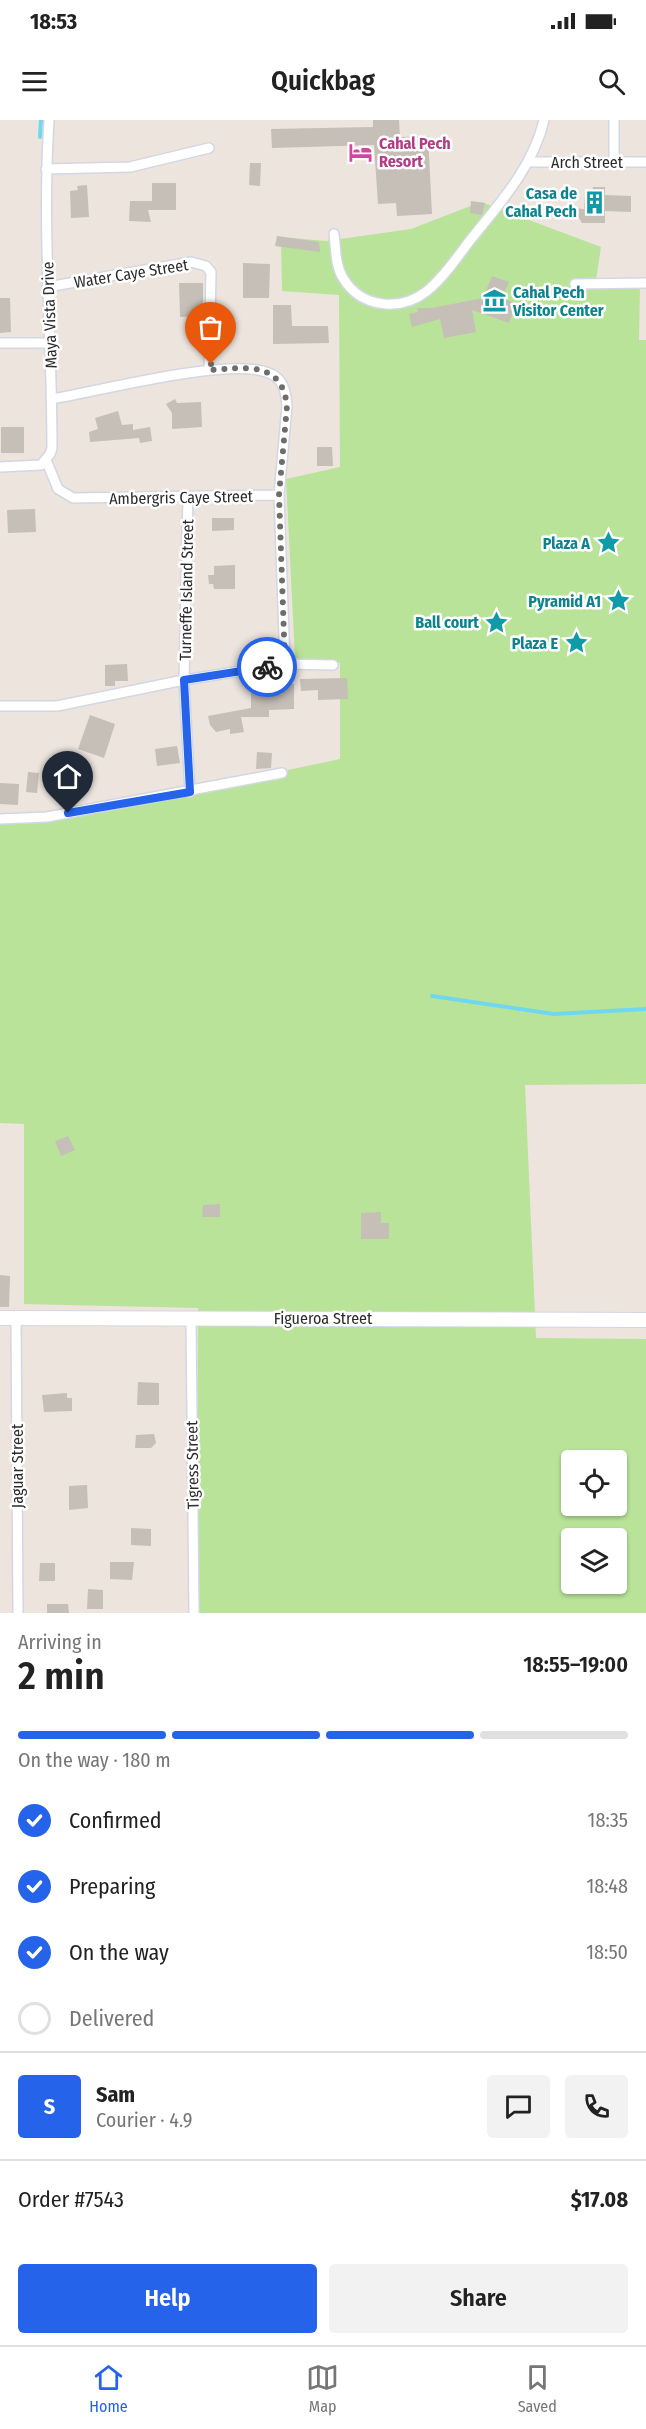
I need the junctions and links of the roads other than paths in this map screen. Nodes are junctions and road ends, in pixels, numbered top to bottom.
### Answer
1 (49, 120) edge
2 (544, 120) edge
3 (614, 120) edge
4 (208, 148) dead end
5 (614, 161) junction
6 (529, 162) junction
7 (646, 162) edge
8 (46, 169) junction
9 (334, 234) dead end
10 (646, 283) edge
11 (575, 284) dead end
12 (47, 287) junction
13 (0, 343) edge
14 (50, 343) junction
15 (209, 370) junction
16 (51, 399) junction
17 (46, 460) junction
18 (0, 467) edge
19 (279, 495) junction
20 (188, 496) junction
21 (285, 664) junction
22 (333, 665) dead end
23 (184, 680) junction
24 (0, 706) edge
25 (282, 773) dead end
26 (190, 792) junction
27 (0, 819) edge
28 (191, 1317) junction
29 (0, 1318) edge
30 (16, 1318) junction
31 (646, 1320) edge
32 (18, 1613) edge
33 (194, 1613) edge

1 - 8 street, Maya Vista Drive
2 - 6 street
3 - 5 street
4 - 8 street
5 - 6 street, Arch Street
5 - 7 street, Arch Street
6 - 9 street
8 - 12 street, Maya Vista Drive
10 - 11 street
12 - 14 street, Maya Vista Drive
12 - 15 street, Water Caye Street
13 - 14 street
14 - 16 street, Maya Vista Drive
15 - 16 street
15 - 19 street
16 - 17 street, Maya Vista Drive
17 - 18 street
17 - 20 street, Ambergris Caye Street
19 - 20 street, Ambergris Caye Street
19 - 21 street
20 - 23 street, Turneffe Island Street
21 - 22 street
21 - 23 street
23 - 24 street
23 - 26 street, Turneffe Island Street
25 - 26 street
26 - 27 street
28 - 30 street, Figueroa Street
28 - 31 street, Figueroa Street
28 - 33 street, Tigress Street
29 - 30 street, Figueroa Street
30 - 32 street, Jaguar Street

